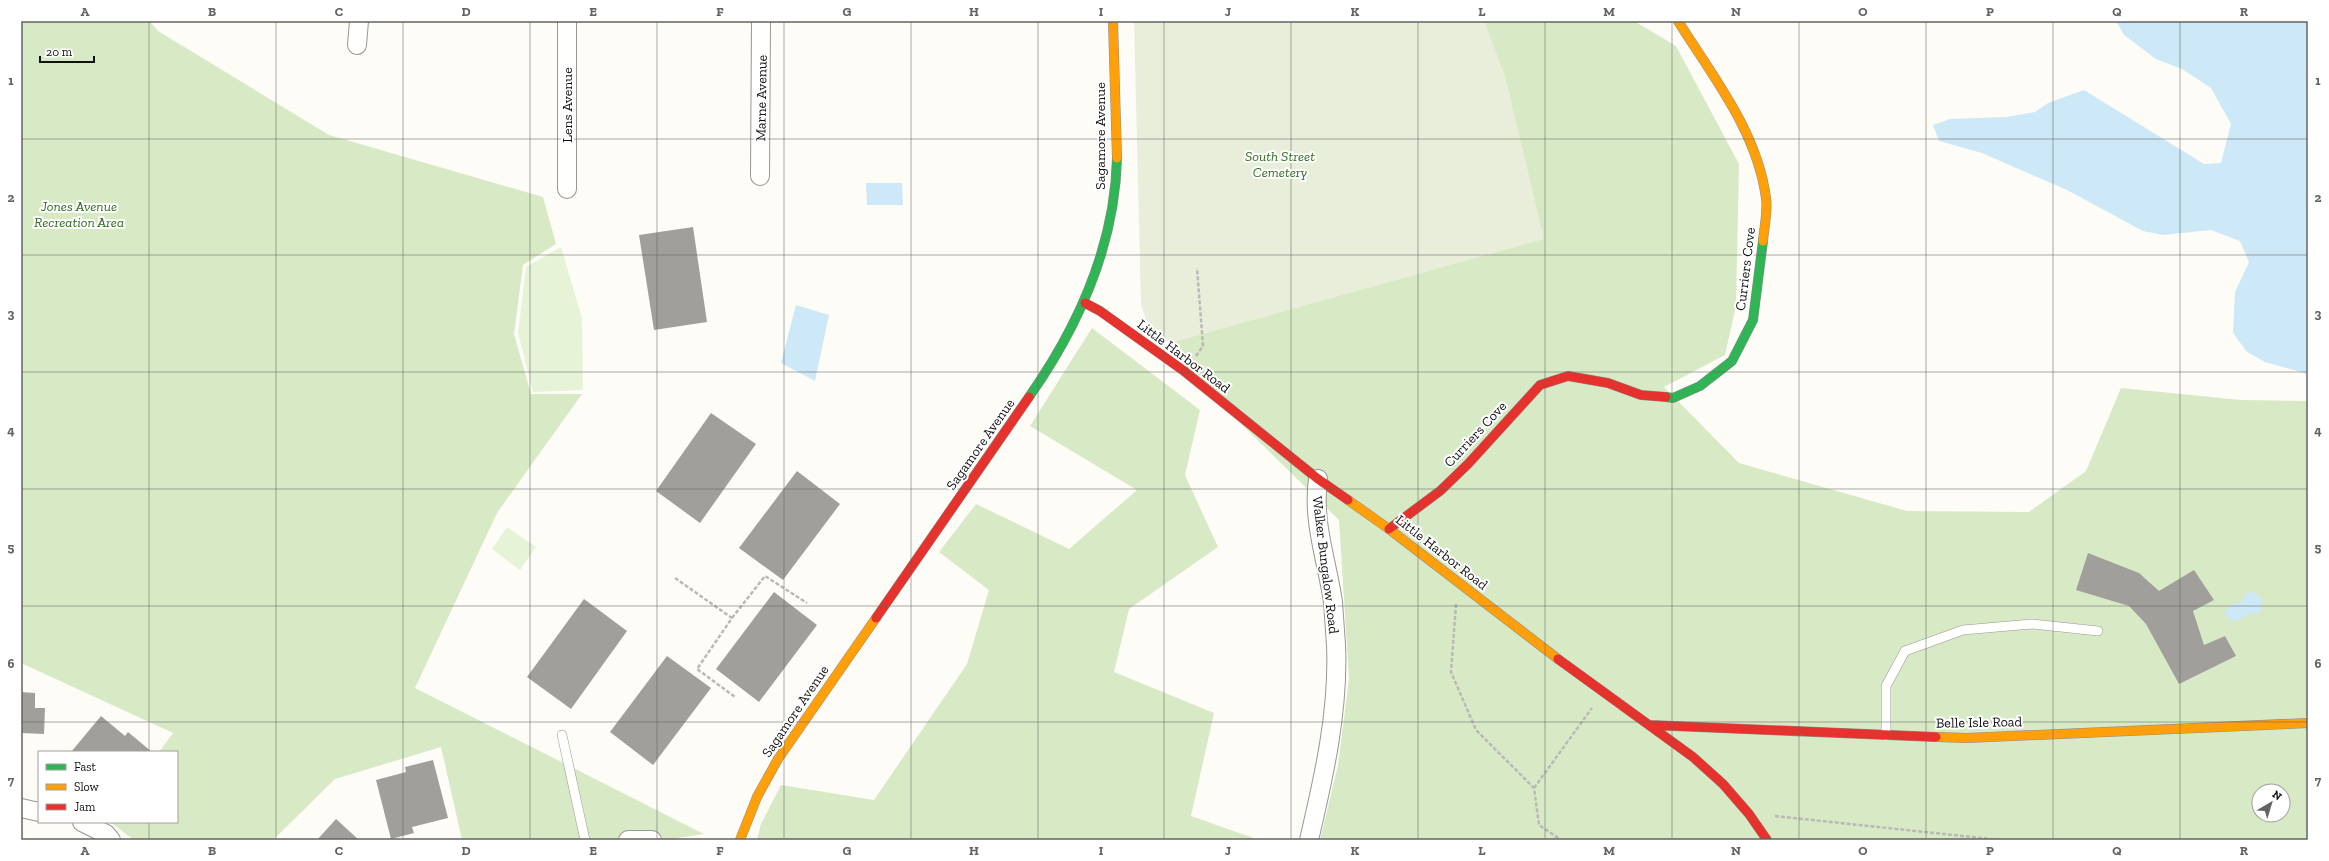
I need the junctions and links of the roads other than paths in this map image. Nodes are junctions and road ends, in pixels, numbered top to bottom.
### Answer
1 (359, 21) edge
2 (567, 21) edge
3 (762, 21) edge
4 (1113, 21) edge
5 (1678, 21) edge
6 (357, 45) dead end
7 (760, 176) dead end
8 (567, 189) dead end
9 (1085, 303) junction
10 (1318, 479) junction
11 (1389, 529) junction
12 (2098, 631) dead end
13 (2308, 723) edge
14 (1650, 725) junction
15 (562, 735) dead end
16 (1886, 735) junction
17 (21, 808) edge
18 (38, 812) edge
19 (84, 823) edge
20 (111, 840) edge
21 (585, 840) edge
22 (628, 840) edge
23 (652, 840) edge
24 (740, 840) edge
25 (1310, 840) edge
26 (1767, 840) edge

1 - 6 street
2 - 8 street, Lens Avenue
3 - 7 street, Marne Avenue
4 - 9 street, Sagamore Avenue
5 - 11 street, Curriers Cove
9 - 10 street, Little Harbor Road
9 - 24 street, Sagamore Avenue
10 - 11 street, Little Harbor Road
10 - 25 street, Walker Bungalow Road
11 - 14 street, Little Harbor Road
12 - 16 lane
13 - 16 street, Belle Isle Road
14 - 16 street, Belle Isle Road
14 - 26 street, Little Harbor Road
15 - 21 lane
17 - 18 street
19 - 20 street
22 - 23 street

